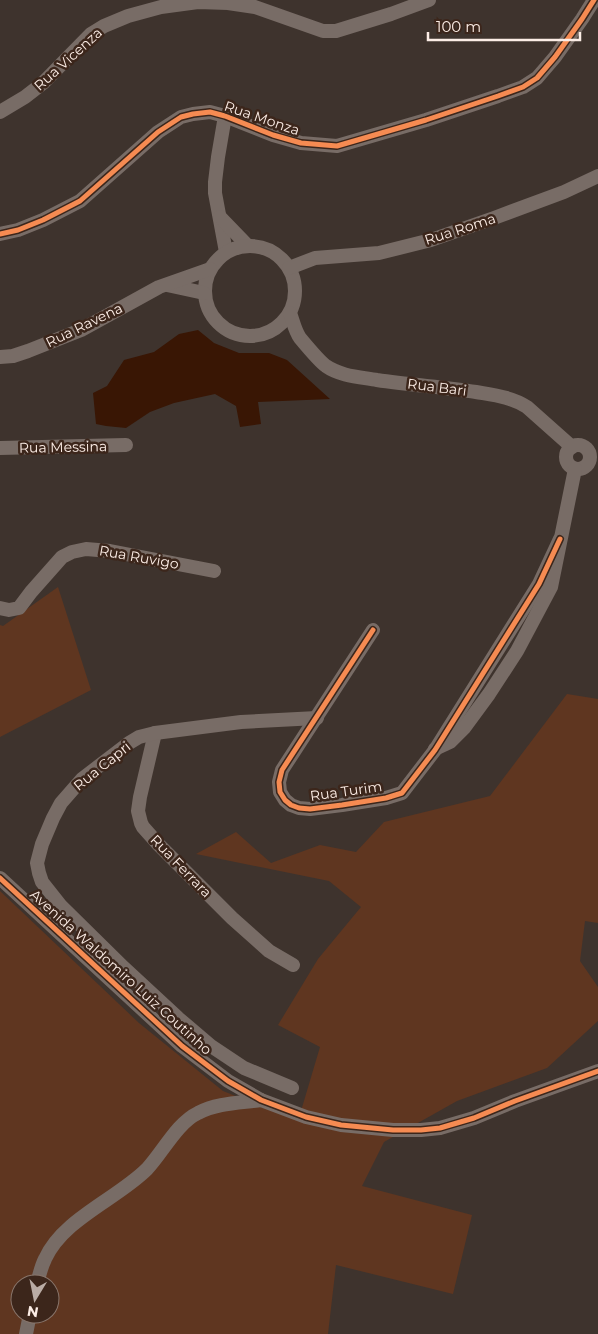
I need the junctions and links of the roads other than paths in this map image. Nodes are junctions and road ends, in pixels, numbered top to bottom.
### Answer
1 (429, 0) edge
2 (594, 0) edge
3 (0, 112) edge
4 (225, 116) junction
5 (598, 176) edge
6 (220, 217) junction
7 (0, 234) edge
8 (248, 246) junction
9 (226, 252) junction
10 (272, 252) junction
11 (315, 258) junction
12 (289, 268) junction
13 (210, 269) junction
14 (166, 284) junction
15 (204, 293) junction
16 (290, 313) junction
17 (279, 327) junction
18 (300, 337) junction
19 (0, 357) edge
20 (126, 445) dead end
21 (572, 447) junction
22 (0, 448) edge
23 (594, 455) edge
24 (575, 469) junction
25 (214, 571) dead end
26 (0, 608) edge
27 (373, 630) dead end
28 (317, 718) junction
29 (155, 734) junction
30 (0, 878) edge
31 (293, 965) dead end
32 (598, 1070) edge
33 (292, 1088) dead end
34 (261, 1100) junction
35 (40, 1274) edge

1 - 3 street, Rua Vicenza
2 - 4 street, Rua Monza
4 - 6 street
4 - 7 street, Rua Monza
5 - 11 street, Rua Roma
6 - 8 street
6 - 9 street
8 - 9 street
8 - 10 street
9 - 13 street
10 - 11 street, Rua Roma
10 - 12 street
11 - 12 street, Rua Roma
12 - 16 street
13 - 14 street, Rua Ravena
13 - 15 street
14 - 15 street
14 - 19 street, Rua Ravena
15 - 17 street
16 - 17 street
16 - 18 street, Rua Bari
17 - 18 street, Rua Bari
18 - 21 street, Rua Bari
20 - 22 street, Rua Messina
21 - 23 street
21 - 24 street
23 - 24 street
24 - 28 street, Rua Turim
25 - 26 street, Rua Ruvigo
27 - 28 street, Rua Turim
28 - 29 street, Rua Capri
29 - 31 street, Rua Ferrara
29 - 33 street, Rua Capri
30 - 34 street, Avenida Waldomiro Luiz Coutinho
32 - 34 street, Avenida Waldomiro Luiz Coutinho
34 - 35 street

